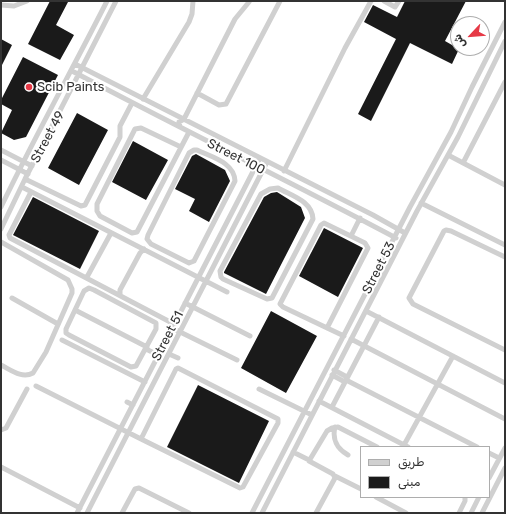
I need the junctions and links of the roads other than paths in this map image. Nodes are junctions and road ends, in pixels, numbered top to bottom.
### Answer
1 (27, 1) edge
2 (107, 1) edge
3 (116, 1) edge
4 (193, 1) edge
5 (280, 1) edge
6 (371, 1) edge
7 (384, 1) edge
8 (399, 1) edge
9 (249, 2) edge
10 (1, 5) edge
11 (505, 22) edge
12 (505, 41) edge
13 (75, 64) junction
14 (83, 68) junction
15 (72, 71) junction
16 (80, 75) junction
17 (505, 82) edge
18 (197, 93) junction
19 (143, 99) junction
20 (132, 102) junction
21 (167, 111) junction
22 (163, 119) junction
23 (184, 119) junction
24 (180, 127) junction
25 (189, 132) junction
26 (181, 147) junction
27 (222, 149) junction
28 (1, 150) edge
29 (448, 155) junction
30 (260, 158) junction
31 (216, 159) junction
32 (1, 160) edge
33 (23, 161) junction
34 (267, 162) junction
35 (463, 162) junction
36 (32, 166) junction
37 (256, 167) junction
38 (19, 169) junction
39 (263, 170) junction
40 (284, 171) junction
41 (28, 174) junction
42 (25, 180) junction
43 (505, 185) edge
44 (22, 187) junction
45 (296, 187) junction
46 (31, 192) junction
47 (292, 196) junction
48 (421, 203) junction
49 (1, 207) edge
50 (360, 218) junction
51 (1, 230) edge
52 (398, 230) junction
53 (111, 233) junction
54 (405, 233) junction
55 (351, 236) junction
56 (394, 238) junction
57 (401, 241) junction
58 (1, 242) edge
59 (505, 246) edge
60 (144, 249) junction
61 (505, 257) edge
62 (87, 277) junction
63 (199, 277) junction
64 (206, 281) junction
65 (227, 292) dead end
66 (120, 295) junction
67 (12, 298) dead end
68 (185, 303) junction
69 (193, 306) junction
70 (75, 310) junction
71 (366, 311) junction
72 (379, 317) junction
73 (58, 324) junction
74 (173, 326) junction
75 (327, 328) junction
76 (180, 332) junction
77 (250, 336) dead end
78 (344, 336) junction
79 (351, 339) junction
80 (62, 340) dead end
81 (364, 346) junction
82 (147, 348) junction
83 (505, 350) edge
84 (169, 354) junction
85 (158, 355) junction
86 (453, 356) junction
87 (178, 358) dead end
88 (237, 360) dead end
89 (1, 365) edge
90 (333, 373) junction
91 (346, 379) junction
92 (145, 382) junction
93 (505, 383) edge
94 (438, 384) junction
95 (36, 386) dead end
96 (27, 389) dead end
97 (259, 389) dead end
98 (319, 401) junction
99 (127, 402) dead end
100 (133, 405) junction
101 (332, 407) junction
102 (305, 412) junction
103 (312, 415) junction
104 (419, 418) junction
105 (505, 419) edge
106 (335, 427) junction
107 (121, 429) junction
108 (1, 430) edge
109 (128, 433) junction
110 (141, 439) junction
111 (375, 446) edge
112 (406, 446) edge
113 (475, 446) edge
114 (505, 448) edge
115 (293, 452) junction
116 (490, 454) edge
117 (348, 455) dead end
118 (499, 458) junction
119 (309, 460) junction
120 (1, 467) edge
121 (505, 468) edge
122 (335, 476) junction
123 (490, 476) edge
124 (360, 489) edge
125 (490, 497) edge
126 (378, 498) edge
127 (466, 498) edge
128 (477, 498) edge
129 (490, 498) edge
130 (78, 511) edge
131 (87, 513) edge
132 (122, 513) edge
133 (189, 513) edge
134 (252, 513) edge
135 (262, 513) edge
136 (316, 513) edge
137 (406, 513) edge
138 (459, 513) edge
139 (471, 513) edge
140 (482, 513) edge

1 - 10 lane
2 - 13 lane, Street 49
3 - 14 lane, Street 49
4 - 19 lane
5 - 18 lane
6 - 40 lane
7 - 8 lane
9 - 18 lane
11 - 52 lane, Street 53
12 - 29 lane, Street 53
13 - 14 lane, Street 100
13 - 15 lane, Street 49
14 - 16 lane, Street 49
14 - 19 lane, Street 100
15 - 16 lane, Street 100
15 - 33 lane, Street 49
16 - 20 lane, Street 100
16 - 36 lane, Street 49
17 - 35 lane
18 - 23 lane
19 - 21 lane, Street 100
20 - 22 lane, Street 100
20 - 42 lane
21 - 22 lane
21 - 23 lane, Street 100
22 - 24 lane, Street 100
23 - 24 lane
23 - 30 lane, Street 100
24 - 25 lane, Street 100
25 - 26 lane
25 - 27 lane, Street 100
26 - 26 lane
27 - 31 lane
27 - 37 lane, Street 100
28 - 33 lane
29 - 35 lane
29 - 48 lane, Street 53
30 - 34 lane, Street 100
30 - 37 lane, Street 51
31 - 31 lane
32 - 38 lane
33 - 36 lane
33 - 38 lane, Street 49
34 - 39 lane, Street 51
34 - 40 lane, Street 100
35 - 43 lane
36 - 41 lane, Street 49
37 - 39 lane, Street 100
37 - 63 lane, Street 51
38 - 41 lane
38 - 49 lane, Street 49
39 - 45 lane, Street 100
39 - 64 lane, Street 51
40 - 52 lane, Street 100
41 - 42 lane, Street 49
42 - 44 lane, Street 49
44 - 46 lane
44 - 51 lane, Street 49
45 - 47 lane
45 - 50 lane, Street 100
46 - 53 lane
46 - 62 lane
47 - 47 lane
48 - 54 lane, Street 53
48 - 59 lane
50 - 55 lane
50 - 56 lane, Street 100
52 - 54 lane, Street 100
52 - 56 lane, Street 53
53 - 60 lane
53 - 62 lane
54 - 57 lane, Street 53
55 - 75 lane
55 - 75 lane
56 - 57 lane, Street 100
56 - 78 lane, Street 53
57 - 71 lane, Street 53
58 - 73 lane
60 - 63 lane
60 - 66 lane
61 - 83 lane
62 - 66 lane
63 - 64 lane
63 - 68 lane, Street 51
64 - 65 lane
64 - 69 lane, Street 51
66 - 74 lane
67 - 73 lane
68 - 69 lane
68 - 74 lane, Street 51
69 - 76 lane, Street 51
69 - 77 lane
70 - 82 lane
70 - 82 lane
70 - 82 lane
71 - 72 lane
71 - 79 lane, Street 53
72 - 81 lane
72 - 86 lane
73 - 89 lane
74 - 76 lane
74 - 85 lane, Street 51
75 - 78 lane
76 - 84 lane, Street 51
76 - 88 lane
78 - 102 lane, Street 53
79 - 81 lane
79 - 90 lane, Street 53
80 - 92 lane
81 - 91 lane
81 - 94 lane
82 - 85 lane
84 - 87 lane
84 - 109 lane, Street 51
85 - 92 lane, Street 51
86 - 93 lane
86 - 94 lane
90 - 91 lane
90 - 98 lane, Street 53
91 - 101 lane
91 - 104 lane
92 - 100 lane, Street 51
94 - 104 lane
94 - 105 lane
95 - 107 lane
96 - 108 lane
97 - 102 lane
98 - 101 lane
98 - 103 lane, Street 53
99 - 100 lane
100 - 107 lane, Street 51
101 - 112 lane
102 - 103 lane
102 - 134 lane, Street 53
103 - 115 lane, Street 53
104 - 112 lane
104 - 113 lane
106 - 111 lane
106 - 117 lane
106 - 119 lane
107 - 109 lane
107 - 130 lane, Street 51
109 - 110 lane
109 - 131 lane, Street 51
110 - 110 lane
114 - 118 lane
115 - 119 lane
115 - 135 lane, Street 53
116 - 118 lane
118 - 123 lane
119 - 122 lane
120 - 130 lane
121 - 125 lane
122 - 124 lane
122 - 136 lane
126 - 137 lane
127 - 138 lane
128 - 139 lane
129 - 140 lane
132 - 133 lane

